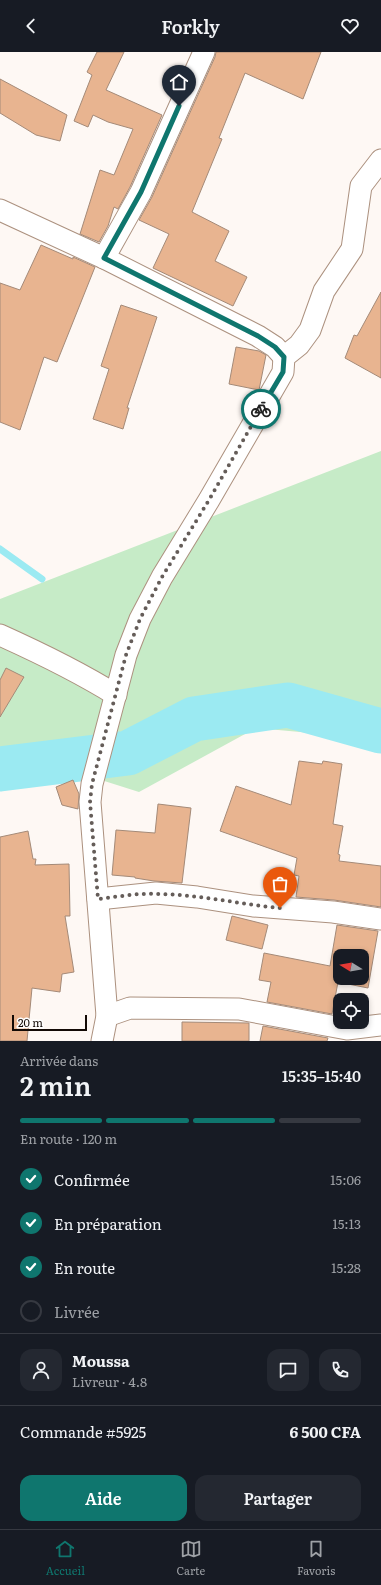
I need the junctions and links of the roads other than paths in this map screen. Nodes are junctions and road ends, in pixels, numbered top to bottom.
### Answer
1 (204, 52) edge
2 (381, 160) edge
3 (0, 210) edge
4 (104, 258) junction
5 (284, 357) junction
6 (0, 635) edge
7 (116, 695) junction
8 (98, 899) junction
9 (381, 919) edge
10 (107, 1016) junction
11 (381, 1025) edge
12 (102, 1041) edge

1 - 4 street
2 - 5 street
3 - 4 street
4 - 5 street
5 - 7 street
6 - 7 street
7 - 8 street
8 - 9 street
8 - 10 street
10 - 11 street
10 - 12 street

